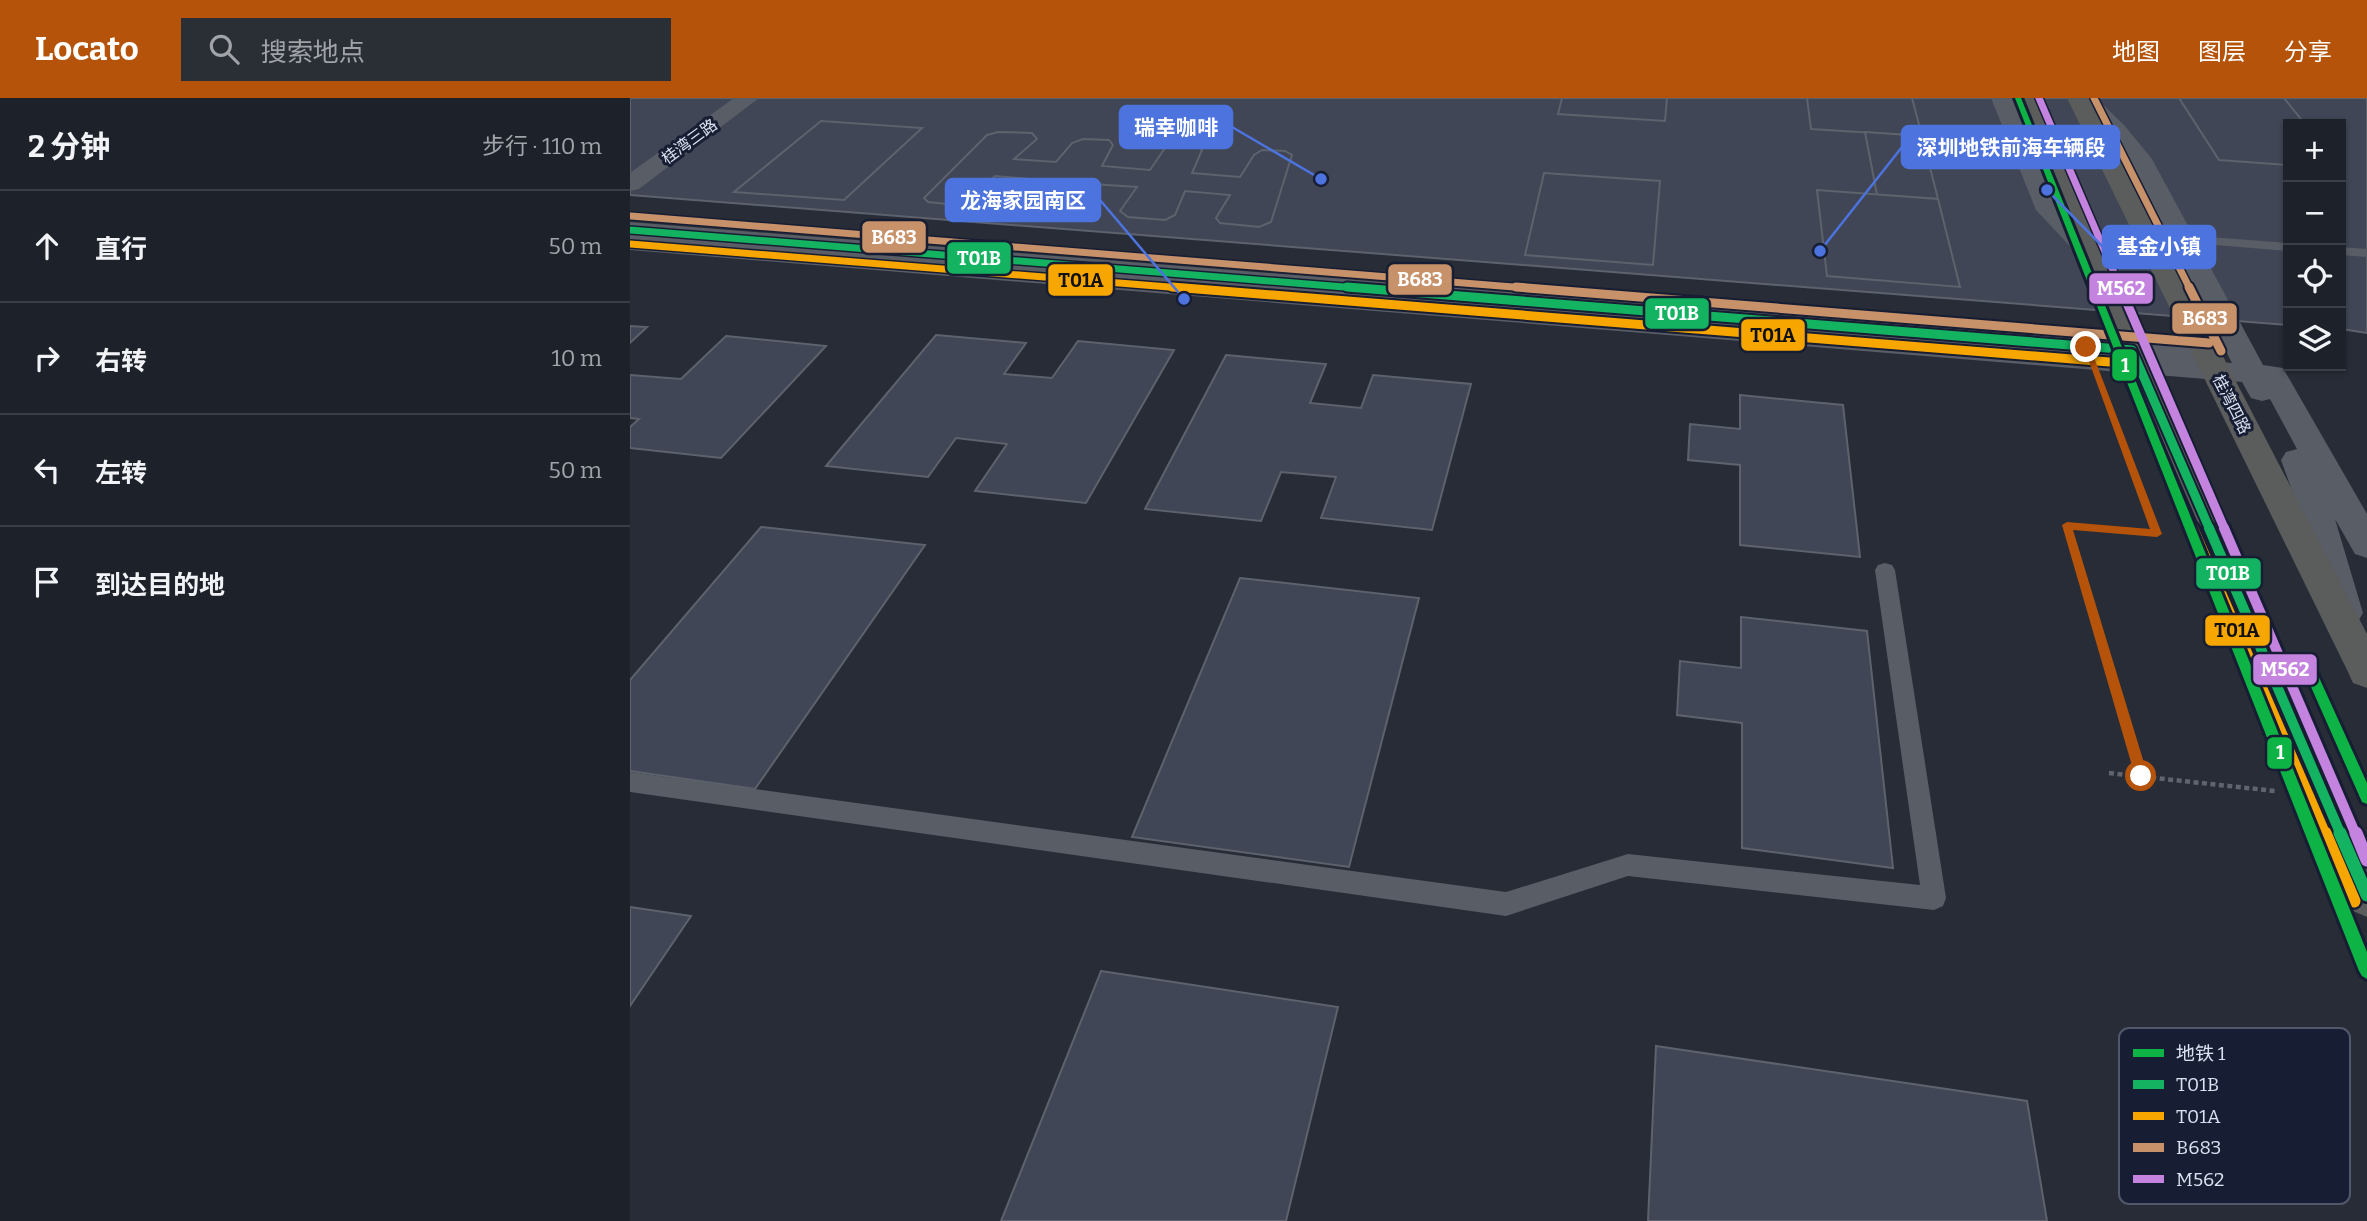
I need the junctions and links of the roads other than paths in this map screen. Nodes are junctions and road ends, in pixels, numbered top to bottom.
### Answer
1 (716, 98) edge
2 (748, 98) edge
3 (2002, 98) edge
4 (2024, 98) edge
5 (2078, 98) edge
6 (2084, 98) edge
7 (630, 159) edge
8 (630, 184) edge
9 (630, 230) edge
10 (2183, 239) junction
11 (630, 242) edge
12 (2283, 247) edge
13 (2346, 251) edge
14 (2091, 253) junction
15 (2367, 253) edge
16 (2132, 350) junction
17 (2208, 357) junction
18 (2245, 360) junction
19 (2367, 545) edge
20 (1885, 570) dead end
21 (2360, 658) edge
22 (630, 782) edge
23 (2367, 895) edge

1 - 7 street, 桂湾三路
2 - 8 street, 桂湾三路
3 - 14 street
4 - 14 main road
5 - 17 main road, 桂湾四路
6 - 10 street
9 - 16 street
10 - 12 lane
10 - 18 street
11 - 19 street
13 - 15 lane
14 - 16 main road
16 - 17 street
16 - 23 main road
17 - 18 street
17 - 21 main road, 桂湾四路
18 - 21 street
20 - 22 lane

